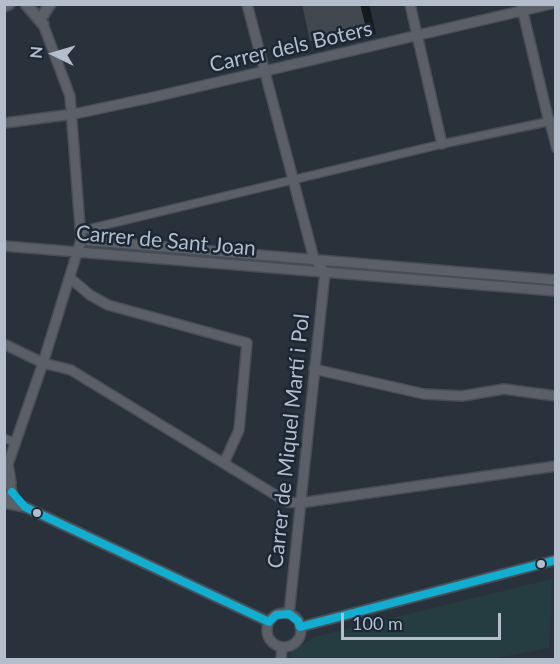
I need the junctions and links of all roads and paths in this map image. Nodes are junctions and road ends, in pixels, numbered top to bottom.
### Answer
1 (9, 4) edge
2 (26, 4) edge
3 (50, 4) edge
4 (247, 4) edge
5 (410, 4) edge
6 (551, 4) edge
7 (4, 6) edge
8 (522, 8) edge
9 (41, 14) edge
10 (416, 36) junction
11 (264, 72) junction
12 (74, 114) junction
13 (552, 121) edge
14 (4, 123) edge
15 (442, 144) junction
16 (555, 149) edge
17 (292, 180) junction
18 (81, 235) junction
19 (4, 246) edge
20 (79, 252) junction
21 (314, 259) junction
22 (325, 272) junction
23 (70, 278) junction
24 (555, 280) edge
25 (555, 291) edge
26 (4, 344) edge
27 (43, 363) junction
28 (314, 369) junction
29 (555, 396) edge
30 (4, 438) edge
31 (16, 443) junction
32 (224, 464) junction
33 (6, 465) edge
34 (555, 466) edge
35 (9, 484) edge
36 (4, 503) edge
37 (300, 503) junction
38 (25, 507) junction
39 (555, 560) edge
40 (289, 614) junction
41 (270, 622) junction
42 (300, 627) junction
43 (282, 647) junction
44 (281, 660) edge

1 - 7 street
2 - 9 street
3 - 9 street
4 - 11 street
5 - 10 street
6 - 8 street, Carrer dels Boters
8 - 10 street, Carrer dels Boters
8 - 13 street
9 - 12 street
10 - 11 street, Carrer dels Boters
10 - 15 street
11 - 12 street, Carrer dels Boters
11 - 17 street
12 - 14 street, Carrer dels Boters
12 - 18 street
13 - 15 street
13 - 16 street
15 - 17 street
17 - 18 street
17 - 21 street
18 - 20 street
18 - 21 street, Carrer de Sant Joan
19 - 20 street, Carrer de Sant Joan
20 - 22 street, Carrer de Sant Joan
20 - 23 street
21 - 22 street
21 - 24 street, Carrer de Sant Joan
22 - 25 street, Carrer de Sant Joan
22 - 28 street, Carrer de Miquel Martí i Pol
23 - 27 street
23 - 32 street
26 - 27 street
27 - 31 street
27 - 32 street
28 - 29 street
28 - 37 street, Carrer de Miquel Martí i Pol
30 - 31 street
31 - 33 street
32 - 37 street
33 - 35 street
34 - 37 street
35 - 36 street
35 - 38 street
36 - 38 street
37 - 40 street, Carrer de Miquel Martí i Pol
38 - 41 street
39 - 42 street
40 - 41 street
40 - 42 street
41 - 43 street
42 - 43 street
43 - 44 street

